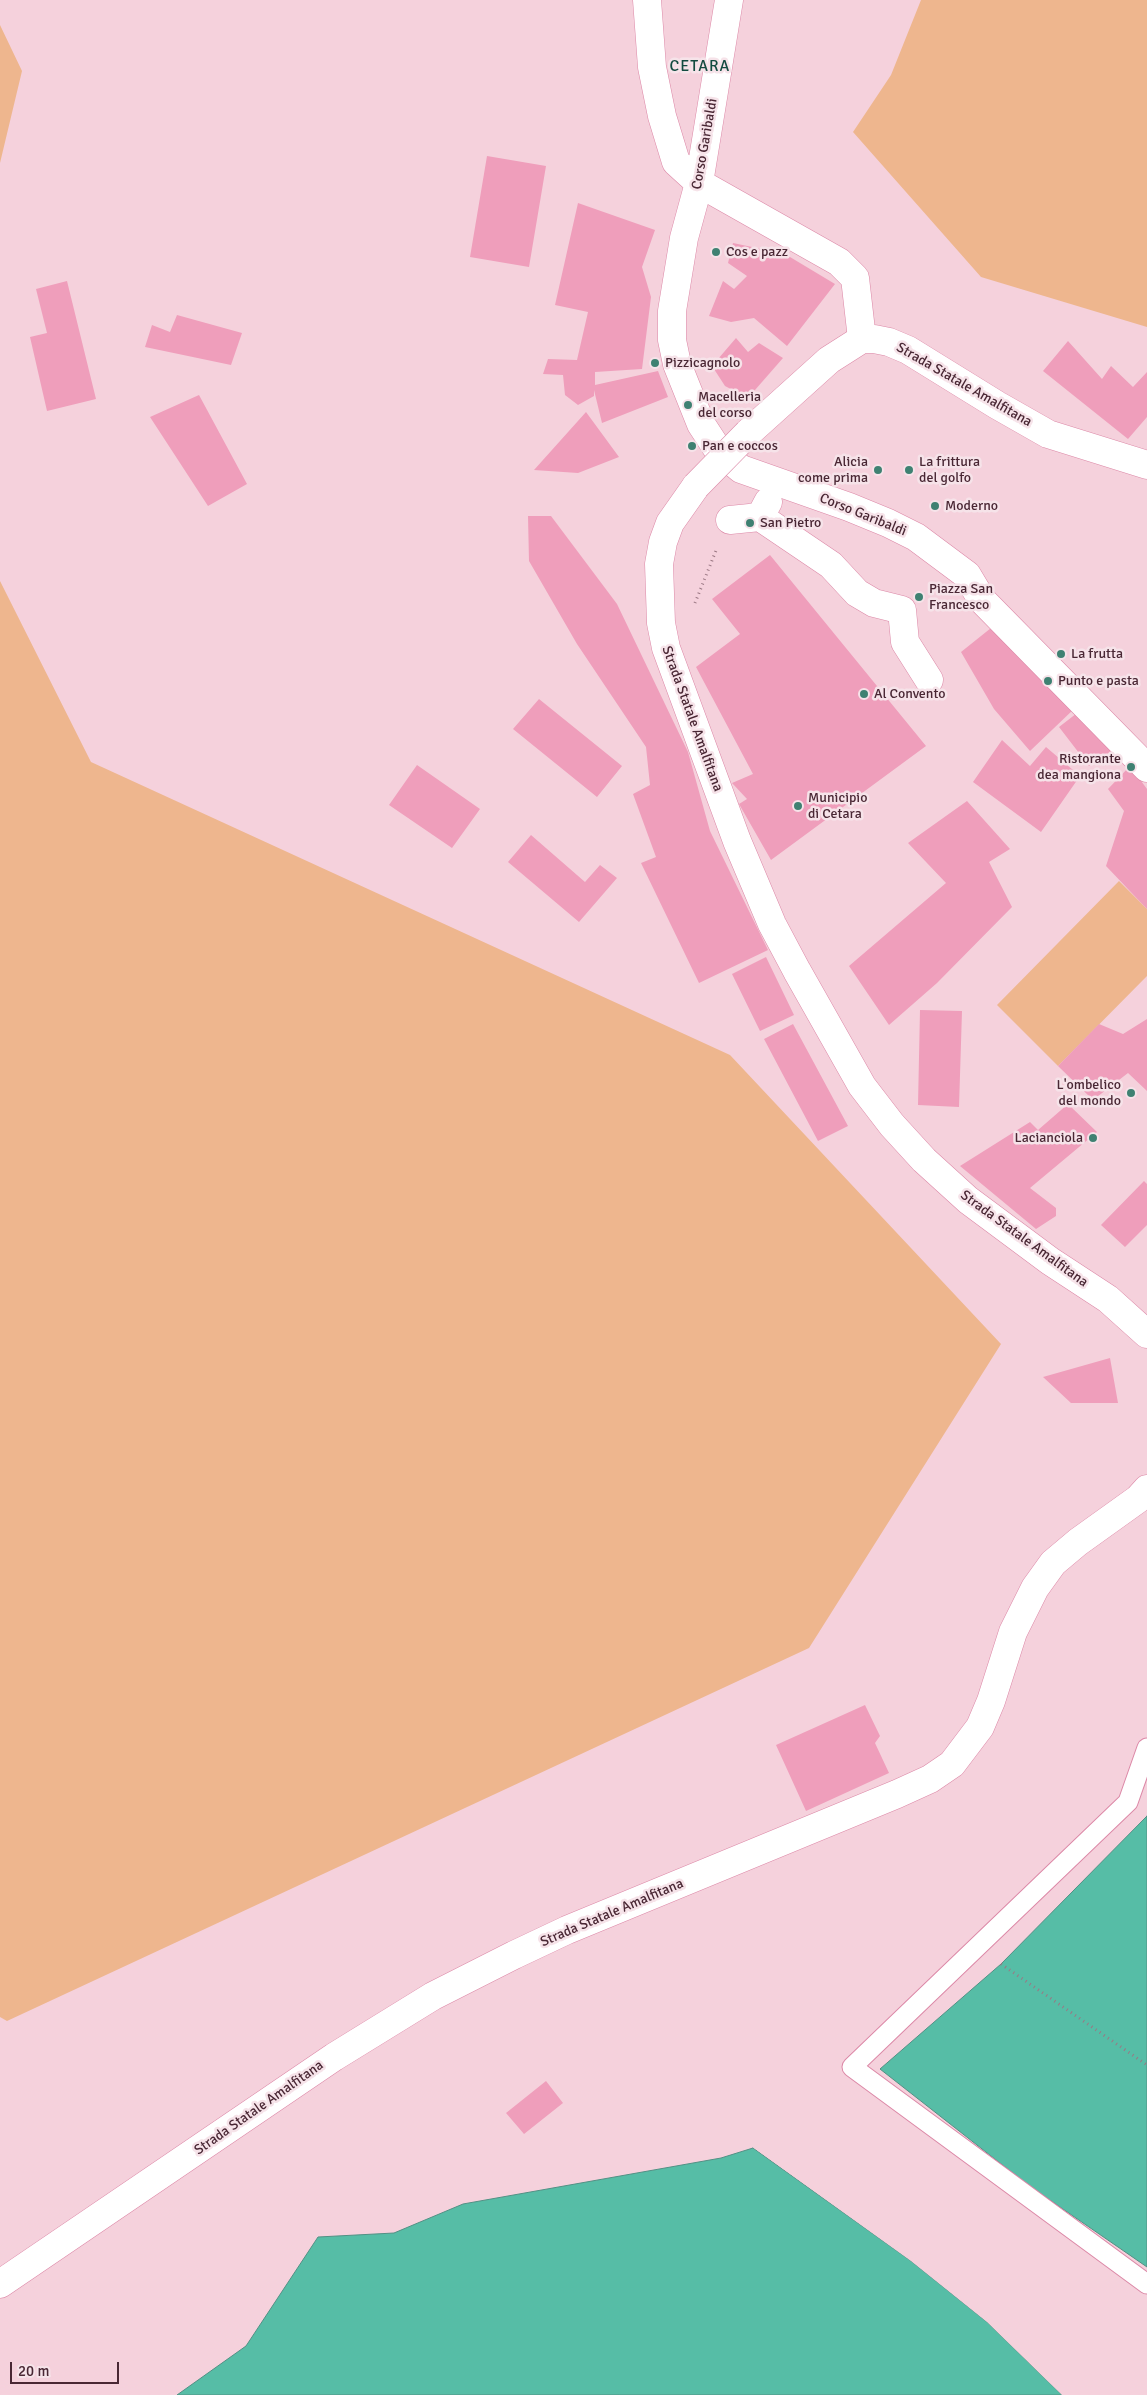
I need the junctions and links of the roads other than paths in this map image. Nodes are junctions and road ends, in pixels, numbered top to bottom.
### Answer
1 (647, 0) edge
2 (728, 0) edge
3 (699, 183) junction
4 (862, 339) junction
5 (1147, 465) edge
6 (730, 520) road end
7 (929, 680) dead end
8 (1147, 768) edge
9 (1147, 1334) edge
10 (1147, 1489) edge
11 (1147, 1748) edge
12 (0, 2284) edge
13 (1147, 2284) edge

1 - 3 main road
2 - 3 main road, Corso Garibaldi
3 - 4 main road
3 - 8 main road, Corso Garibaldi
4 - 5 main road, Strada Statale Amalfitana
4 - 9 main road, Strada Statale Amalfitana, bridge
6 - 7 main road
10 - 12 main road, Strada Statale Amalfitana
11 - 13 lane

